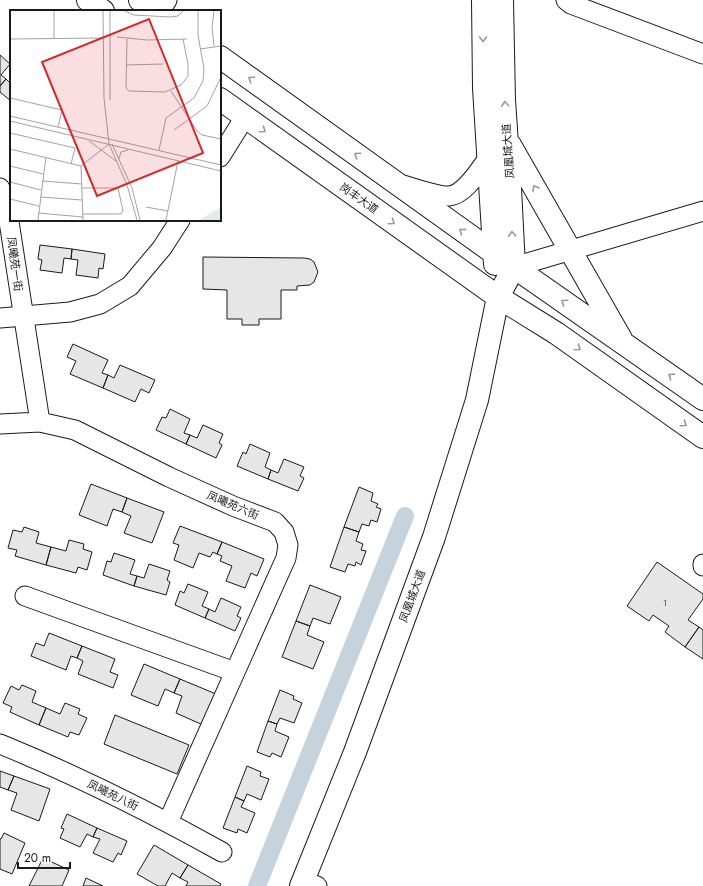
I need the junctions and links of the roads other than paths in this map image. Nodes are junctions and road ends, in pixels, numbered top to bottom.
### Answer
1 (88, 0) edge
2 (140, 0) edge
3 (167, 0) edge
4 (483, 0) edge
5 (502, 0) edge
6 (566, 0) edge
7 (102, 10) edge
8 (154, 10) edge
9 (161, 10) edge
10 (703, 54) edge
11 (221, 58) edge
12 (221, 100) edge
13 (245, 117) junction
14 (507, 140) junction
15 (221, 155) edge
16 (489, 157) junction
17 (397, 184) junction
18 (0, 188) edge
19 (703, 211) edge
20 (6, 215) edge
21 (179, 221) edge
22 (570, 250) junction
23 (494, 253) junction
24 (514, 267) junction
25 (498, 297) junction
26 (23, 316) junction
27 (0, 318) edge
28 (624, 343) junction
29 (703, 399) edge
30 (40, 422) junction
31 (0, 424) edge
32 (703, 437) edge
33 (25, 596) dead end
34 (235, 672) junction
35 (0, 744) edge
36 (168, 822) junction
37 (222, 852) dead end
38 (307, 884) edge

1 - 7 main road
2 - 8 main road
3 - 9 street
4 -> 16 main road, 凤凰城大道
14 -> 5 main road, 凤凰城大道
6 - 10 street
17 -> 11 main road
12 - 13 main road, 岗丰大道
13 - 15 street
13 -> 25 main road, 岗丰大道
22 -> 14 main road
24 -> 14 main road, 凤凰城大道
16 - 17 street
16 - 23 main road, 凤凰城大道
23 -> 17 main road
18 - 20 street, 凤曦苑一街
19 - 22 street
20 - 26 street, 凤曦苑一街
21 - 26 street
22 - 24 street
22 - 28 main road
23 - 24 main road
23 - 25 main road, 凤凰城大道
24 - 25 main road, 凤凰城大道
28 -> 24 main road
25 -> 32 main road, 岗丰大道
25 - 38 main road, 凤凰城大道
26 - 27 street
26 - 30 street, 凤曦苑一街
29 -> 28 main road
30 - 31 street
30 - 34 street, 凤曦苑六街
33 - 34 street
34 - 36 street, 凤曦苑六街
35 - 36 street, 凤曦苑八街
36 - 37 street, 凤曦苑八街

